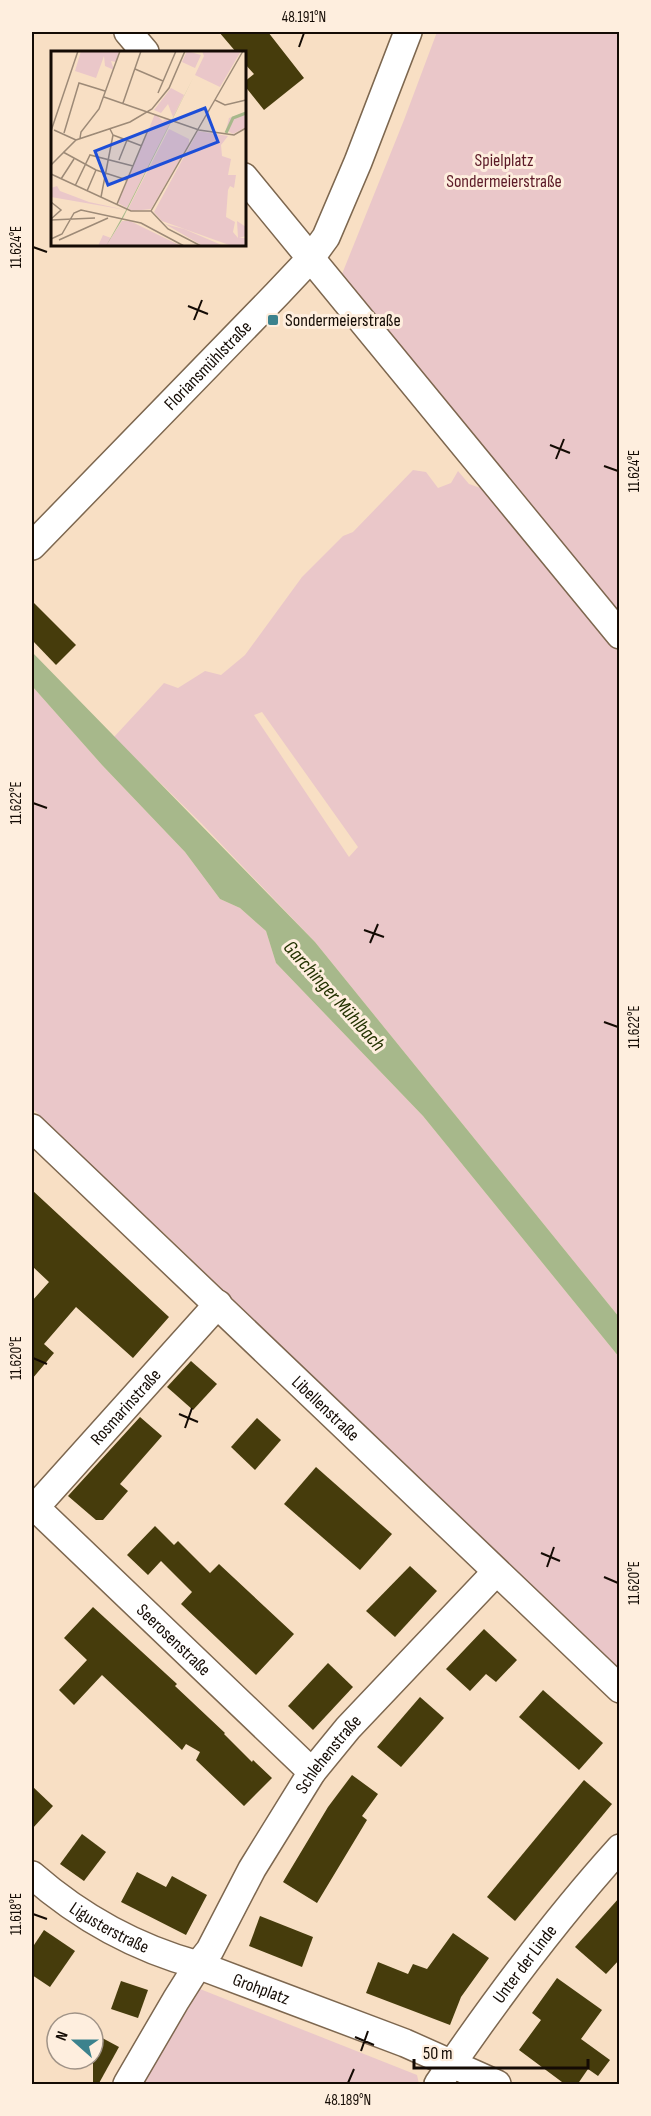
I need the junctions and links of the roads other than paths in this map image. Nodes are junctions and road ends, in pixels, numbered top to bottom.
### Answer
1 (128, 32) edge
2 (408, 32) edge
3 (144, 51) edge
4 (246, 179) edge
5 (310, 259) junction
6 (32, 546) edge
7 (620, 635) edge
8 (32, 1128) edge
9 (218, 1304) junction
10 (33, 1509) edge
11 (496, 1572) junction
12 (620, 1689) edge
13 (312, 1772) junction
14 (620, 1848) edge
15 (32, 1875) edge
16 (198, 1965) junction
17 (446, 2074) edge
18 (127, 2085) edge
19 (497, 2085) edge

1 - 3 street
2 - 5 street, Floriansmühlstraße
4 - 5 street
5 - 6 street, Floriansmühlstraße
5 - 7 street
8 - 9 street, Libellenstraße
9 - 10 street, Rosmarinstraße
9 - 11 street, Libellenstraße
10 - 13 street, Seerosenstraße
11 - 12 street, Libellenstraße
11 - 13 street, Schlehenstraße
13 - 16 street, Schlehenstraße
14 - 17 street, Unter der Linde
15 - 16 street, Ligusterstraße
16 - 17 street, Grohplatz
16 - 18 street
17 - 19 street, Grohplatz

